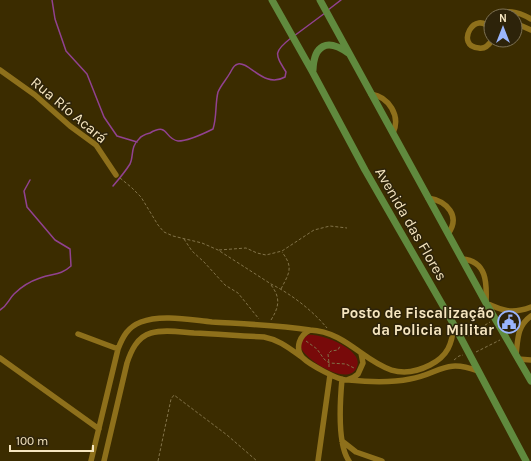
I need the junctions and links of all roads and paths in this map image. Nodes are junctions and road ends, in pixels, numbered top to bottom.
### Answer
1 (272, 0) edge
2 (321, 2) edge
3 (483, 21) edge
4 (480, 23) junction
5 (483, 24) edge
6 (483, 48) edge
7 (348, 53) junction
8 (0, 70) edge
9 (312, 71) junction
10 (371, 94) junction
11 (393, 133) junction
12 (116, 175) dead end
13 (125, 182) dead end
14 (428, 198) junction
15 (347, 228) dead end
16 (448, 234) junction
17 (184, 238) junction
18 (218, 250) junction
19 (282, 251) junction
20 (462, 259) junction
21 (271, 284) junction
22 (280, 289) junction
23 (486, 303) junction
24 (531, 307) edge
25 (531, 316) edge
26 (495, 319) junction
27 (265, 324) junction
28 (454, 325) junction
29 (310, 330) junction
30 (78, 334) dead end
31 (332, 334) junction
32 (300, 337) junction
33 (506, 337) junction
34 (462, 340) junction
35 (345, 341) junction
36 (118, 349) junction
37 (361, 354) junction
38 (470, 355) junction
39 (517, 357) junction
40 (0, 358) edge
41 (303, 358) junction
42 (531, 360) edge
43 (329, 363) junction
44 (452, 365) junction
45 (360, 371) junction
46 (478, 371) junction
47 (329, 374) junction
48 (344, 380) junction
49 (531, 381) edge
50 (99, 429) junction
51 (342, 442) junction
52 (522, 453) junction
53 (91, 461) edge
54 (104, 461) edge
55 (158, 461) edge
56 (257, 461) edge
57 (318, 461) edge
58 (349, 461) edge
59 (382, 461) edge
60 (526, 461) edge
61 (531, 461) edge

1 - 9 main road, Avenida das Flores
2 - 7 main road, Avenida das Flores
3 - 4 street
4 - 5 street
4 - 6 street
7 - 9 main road
7 - 10 main road, Avenida das Flores
8 - 12 street, Rua Río Acará
9 - 28 main road, Avenida das Flores
10 - 11 main road, Avenida das Flores
10 - 11 street
11 - 14 main road, Avenida das Flores
13 - 17 path
14 - 16 main road, Avenida das Flores
14 - 16 street
15 - 19 path
16 - 20 main road, Avenida das Flores
17 - 18 path
17 - 27 path
18 - 19 path
18 - 21 path
19 - 22 path
20 - 23 main road, Avenida das Flores
20 - 23 street
21 - 22 path
21 - 27 path
22 - 31 path
23 - 24 street
23 - 26 main road, Avenida das Flores
25 - 39 street
26 - 33 main road, Avenida das Flores
26 - 34 path
27 - 29 street
27 - 36 street
28 - 34 main road, Avenida das Flores
28 - 37 street
29 - 31 street
29 - 32 street
30 - 36 street
31 - 35 street
32 - 41 street
32 - 43 path
33 - 38 path
33 - 39 main road, Avenida das Flores
34 - 38 main road, Avenida das Flores
35 - 37 street
35 - 43 path
36 - 50 street
37 - 45 street
38 - 44 path
38 - 46 main road, Avenida das Flores
39 - 42 street
39 - 49 main road, Avenida das Flores
40 - 50 street
41 - 47 street
41 - 54 street
43 - 45 path
43 - 47 path
44 - 46 street
44 - 48 street
45 - 48 street
46 - 52 main road, Avenida das Flores
47 - 48 street
47 - 57 street
48 - 51 street
50 - 53 street
51 - 58 street
51 - 59 street
52 - 60 main road, Avenida das Flores
52 - 61 main road
55 - 56 path

